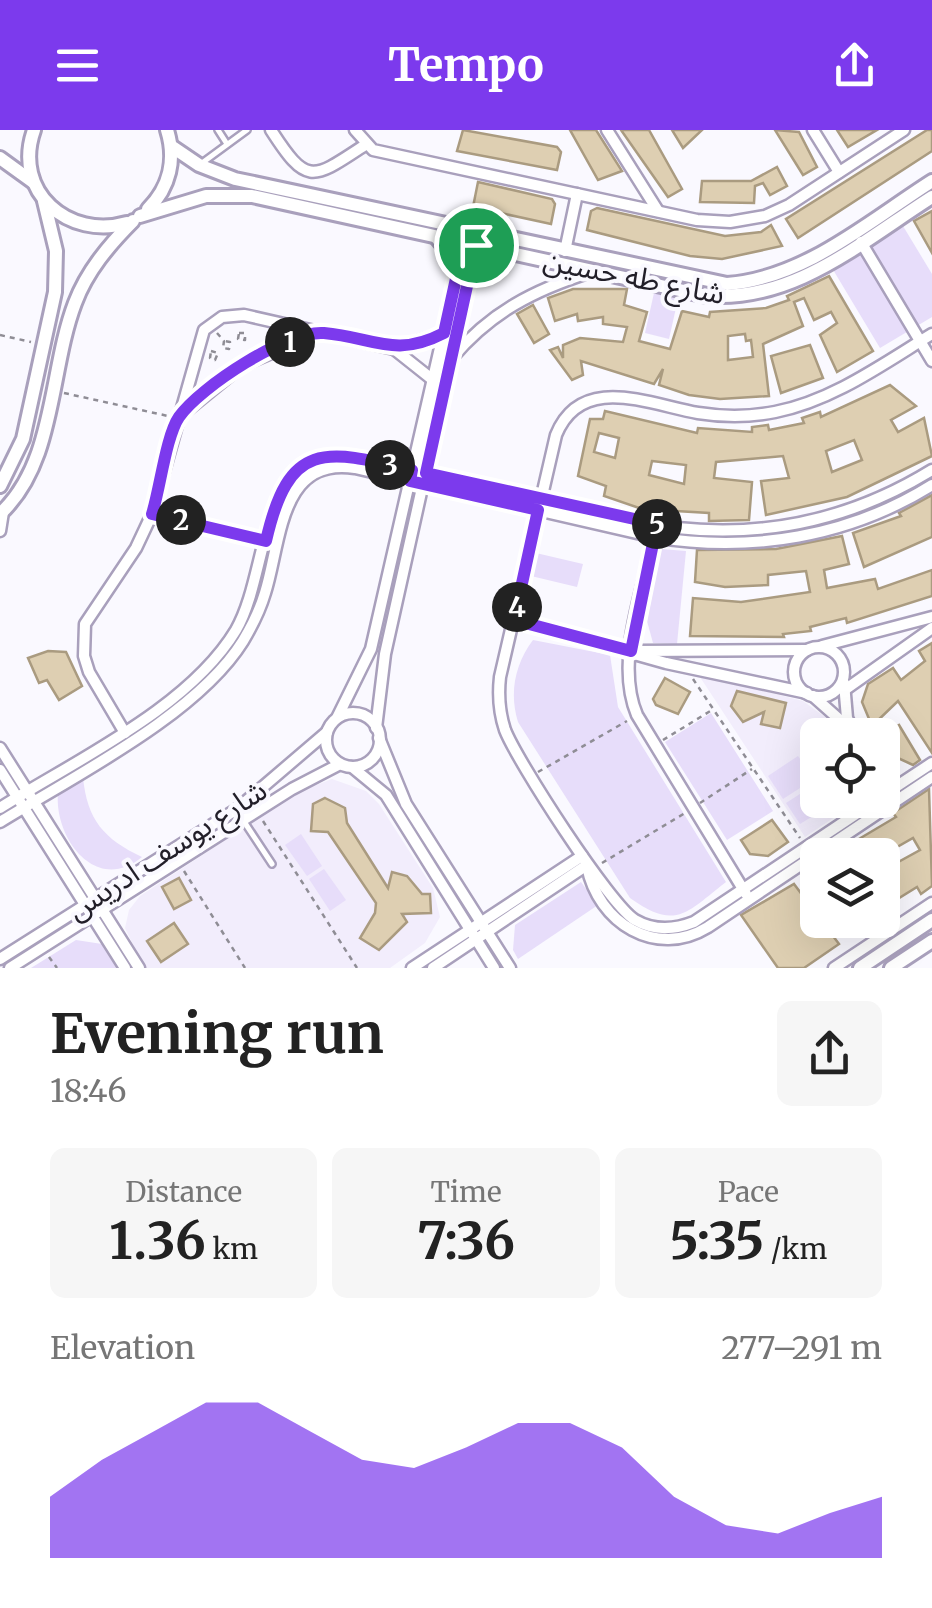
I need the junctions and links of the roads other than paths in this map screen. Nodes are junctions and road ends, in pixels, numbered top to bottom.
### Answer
1 (34, 130) edge
2 (166, 130) edge
3 (218, 130) edge
4 (247, 130) edge
5 (272, 130) edge
6 (355, 130) edge
7 (606, 130) edge
8 (813, 130) edge
9 (900, 131) edge
10 (227, 144) junction
11 (364, 145) junction
12 (171, 146) junction
13 (0, 158) edge
14 (199, 165) junction
15 (840, 172) junction
16 (932, 181) edge
17 (33, 182) junction
18 (577, 194) junction
19 (932, 197) edge
20 (44, 201) junction
21 (658, 212) junction
22 (892, 215) junction
23 (137, 219) junction
24 (434, 236) junction
25 (472, 237) junction
26 (861, 242) junction
27 (505, 251) junction
28 (565, 251) junction
29 (465, 269) junction
30 (594, 271) junction
31 (321, 332) junction
32 (444, 333) junction
33 (932, 334) edge
34 (920, 342) junction
35 (394, 348) junction
36 (451, 359) junction
37 (932, 362) edge
38 (433, 380) junction
39 (178, 418) junction
40 (932, 470) edge
41 (411, 476) junction
42 (424, 479) junction
43 (932, 485) edge
44 (0, 486) edge
45 (539, 504) junction
46 (1, 513) edge
47 (657, 524) junction
48 (0, 531) edge
49 (654, 537) junction
50 (268, 558) junction
51 (932, 617) edge
52 (514, 620) junction
53 (932, 628) edge
54 (813, 649) junction
55 (631, 651) junction
56 (841, 686) junction
57 (809, 695) junction
58 (337, 718) junction
59 (836, 718) edge
60 (847, 718) edge
61 (327, 732) junction
62 (378, 733) junction
63 (127, 735) junction
64 (0, 748) edge
65 (932, 763) edge
66 (346, 765) junction
67 (0, 770) edge
68 (932, 776) edge
69 (900, 784) edge
70 (900, 788) edge
71 (25, 799) junction
72 (0, 808) edge
73 (850, 818) edge
74 (852, 818) edge
75 (243, 820) junction
76 (0, 822) edge
77 (587, 863) junction
78 (272, 864) dead end
79 (746, 894) junction
80 (90, 902) junction
81 (932, 903) edge
82 (97, 913) junction
83 (479, 920) junction
84 (932, 920) edge
85 (468, 927) junction
86 (488, 934) junction
87 (932, 941) edge
88 (477, 942) junction
89 (0, 958) edge
90 (864, 960) edge
91 (10, 968) edge
92 (125, 968) edge
93 (139, 968) edge
94 (412, 968) edge
95 (433, 968) edge
96 (494, 968) edge
97 (510, 968) edge
98 (834, 968) edge
99 (891, 968) edge

1 - 17 street
2 - 12 street
3 - 10 lane
4 - 10 lane
5 - 11 street
6 - 11 street
7 - 21 street
8 - 15 street
9 - 15 street
10 - 14 lane
11 - 18 street
12 - 14 street, شارع طه حسين
12 - 23 street
13 - 17 street
14 - 25 street, شارع طه حسين
15 - 21 street
16 - 22 street, شارع طه حسين
17 - 20 street
18 - 21 street
18 - 28 street
19 - 22 street, شارع طه حسين
20 - 23 street, شارع طه حسين
20 - 44 street
22 - 26 street, شارع طه حسين
22 - 28 street, شارع طه حسين
23 - 24 street, شارع طه حسين
23 - 46 street
24 - 25 street, شارع طه حسين
24 - 29 street
25 - 27 street, شارع طه حسين
25 - 28 street, شارع طه حسين
25 - 29 street
26 - 30 street, شارع طه حسين
26 - 34 street
27 - 29 street
27 - 30 street, شارع طه حسين
29 - 32 street
29 - 36 street
30 - 36 street
31 - 35 street
31 - 39 street
31 - 39 street
32 - 35 street
32 - 38 street
33 - 34 street
34 - 37 street
34 - 45 street
35 - 38 street
36 - 42 street
38 - 41 street
39 - 63 street
40 - 47 street
41 - 42 street
41 - 50 street
41 - 50 street
41 - 58 street
42 - 45 street
42 - 62 street
43 - 49 street
45 - 47 street
45 - 49 street
45 - 52 street
46 - 48 street
47 - 49 street
49 - 55 street
50 - 63 street
51 - 54 street
52 - 55 street
52 - 77 street
53 - 56 street
54 - 55 street
54 - 56 street
54 - 57 street
55 - 57 street
55 - 79 street
56 - 57 street
56 - 60 street
57 - 59 street
58 - 61 street
58 - 62 street
61 - 66 street
61 - 80 street, شارع يوسف ادريس
62 - 66 street
62 - 83 street
63 - 71 street
64 - 71 street
65 - 69 street
66 - 75 street, شارع يوسف ادريس
66 - 85 street
67 - 71 street
68 - 70 street
71 - 72 street
71 - 76 street
71 - 80 street
73 - 79 street
74 - 79 street
75 - 78 lane
75 - 82 street, شارع يوسف ادريس
77 - 79 street
77 - 83 street
77 - 86 street
80 - 82 street
80 - 89 street, شارع يوسف ادريس
81 - 90 street
82 - 91 street, شارع يوسف ادريس
82 - 92 street
82 - 93 street
83 - 85 street
83 - 86 street
84 - 90 street
85 - 88 street
85 - 94 street
86 - 88 street
86 - 97 street
87 - 99 street
88 - 95 street
88 - 96 street
90 - 98 street

